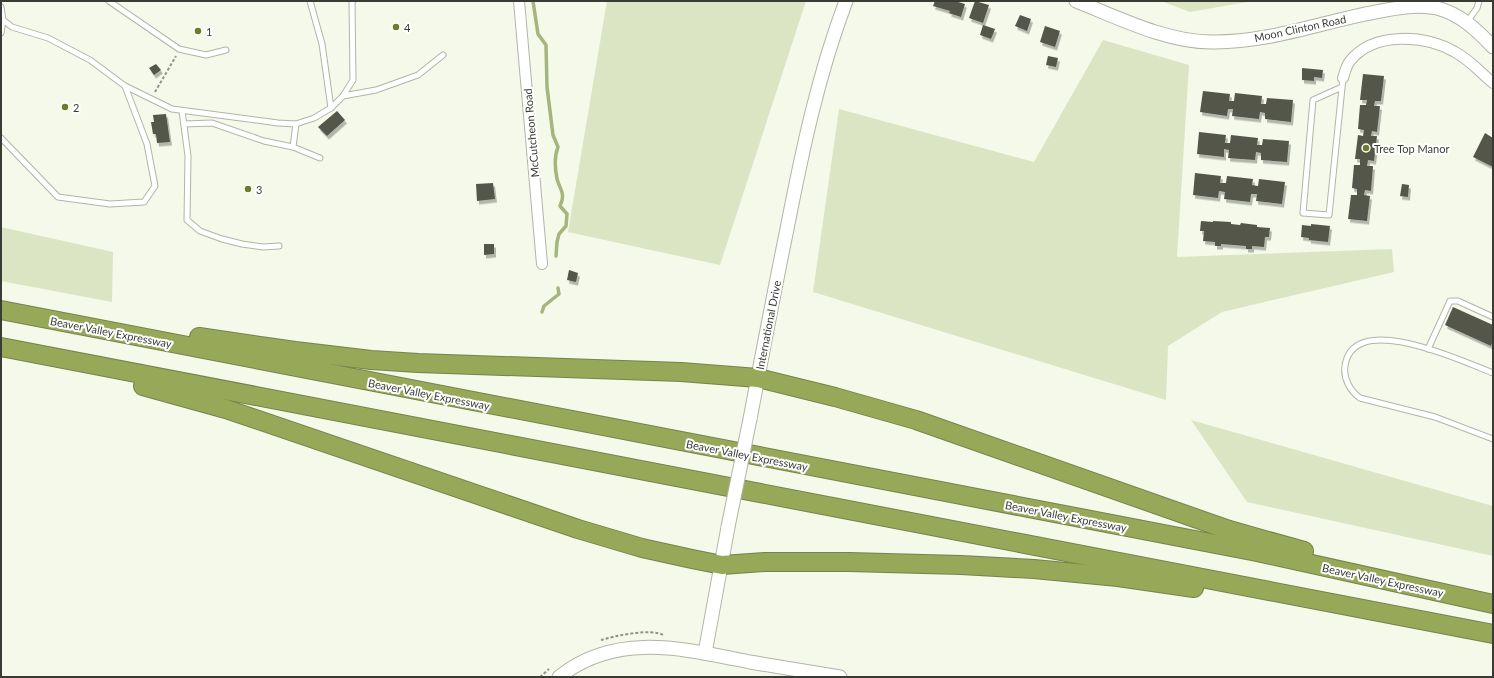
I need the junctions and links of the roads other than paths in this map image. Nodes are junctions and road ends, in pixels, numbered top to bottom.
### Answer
1 (109, 1) edge
2 (310, 1) edge
3 (353, 1) edge
4 (519, 1) edge
5 (846, 1) edge
6 (1076, 1) edge
7 (1479, 1) edge
8 (1, 7) edge
9 (3, 20) junction
10 (1467, 22) junction
11 (1, 33) edge
12 (1493, 47) edge
13 (226, 50) dead end
14 (443, 55) dead end
15 (1342, 83) junction
16 (1493, 83) edge
17 (126, 86) junction
18 (343, 96) junction
19 (331, 108) junction
20 (182, 111) junction
21 (184, 124) junction
22 (296, 124) junction
23 (1, 138) edge
24 (293, 147) junction
25 (320, 158) dead end
26 (279, 246) dead end
27 (542, 264) dead end
28 (1, 309) edge
29 (1493, 317) edge
30 (1, 347) edge
31 (1428, 349) junction
32 (65, 359) junction
33 (1493, 373) edge
34 (758, 378) junction
35 (1493, 439) edge
36 (722, 565) junction
37 (1461, 596) junction
38 (1493, 604) edge
39 (1493, 634) edge
40 (705, 653) junction
41 (559, 677) edge
42 (840, 677) edge

1 - 13 lane
2 - 19 lane
3 - 18 lane
4 - 27 street, McCutcheon Road
5 - 34 street, International Drive
6 - 10 street, Moon Clinton Road
7 - 10 lane
8 - 9 lane
9 - 11 lane
9 - 17 lane
10 - 12 street, Moon Clinton Road
14 - 18 lane
15 - 15 lane
15 - 16 street
17 - 20 lane
17 - 23 lane
18 - 19 lane
19 - 22 lane
20 - 21 lane
20 - 22 lane
21 - 24 lane
21 - 26 lane
22 - 24 lane
24 - 25 lane
28 - 34 highway
28 - 37 highway, Beaver Valley Expressway
29 - 31 lane
30 - 32 highway
31 - 33 lane
31 - 35 lane
32 - 36 highway
32 - 39 highway
34 - 36 street, International Drive, bridge
34 - 37 highway
36 - 39 highway
36 - 40 street, International Drive
37 - 38 highway, Beaver Valley Expressway
40 - 41 street
40 - 42 street

